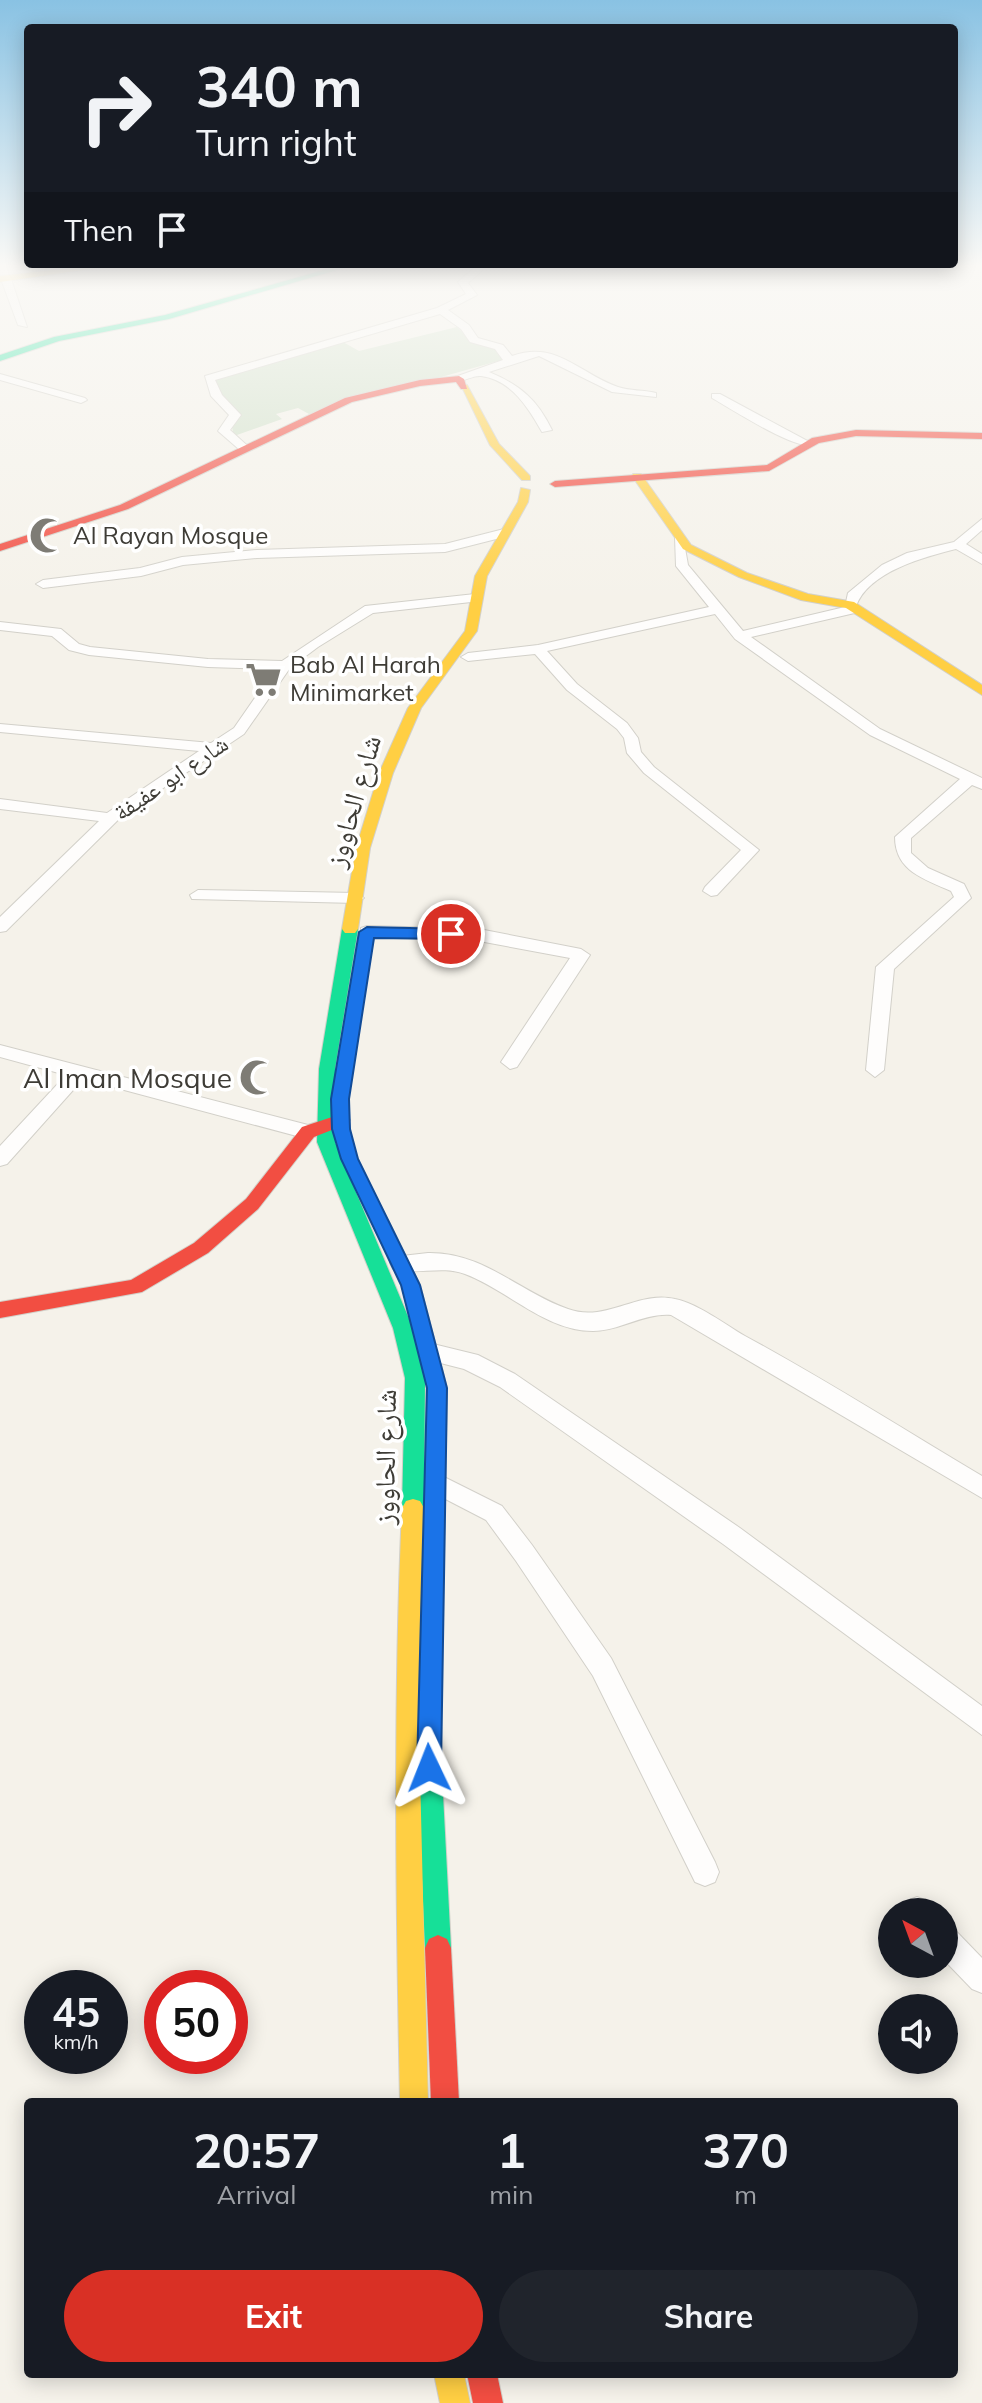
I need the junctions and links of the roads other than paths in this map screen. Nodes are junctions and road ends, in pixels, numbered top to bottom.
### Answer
1 (8, 379) edge
2 (210, 379) edge
3 (458, 379) edge
4 (459, 379) edge
5 (498, 379) edge
6 (594, 379) edge
7 (652, 395) dead end
8 (716, 396) dead end
9 (81, 400) dead end
10 (546, 430) dead end
11 (982, 436) edge
12 (807, 444) junction
13 (245, 449) junction
14 (637, 476) junction
15 (538, 484) junction
16 (982, 523) edge
17 (504, 533) junction
18 (679, 540) junction
19 (958, 545) junction
20 (0, 548) edge
21 (982, 560) edge
22 (43, 584) dead end
23 (475, 598) junction
24 (852, 607) junction
25 (715, 610) junction
26 (0, 626) edge
27 (740, 636) junction
28 (538, 649) junction
29 (468, 657) junction
30 (285, 665) junction
31 (982, 691) edge
32 (0, 728) edge
33 (215, 748) junction
34 (975, 782) edge
35 (0, 804) edge
36 (111, 818) junction
37 (711, 891) dead end
38 (198, 895) dead end
39 (356, 898) junction
40 (0, 927) edge
41 (367, 932) junction
42 (0, 1051) edge
43 (510, 1062) dead end
44 (875, 1070) dead end
45 (80, 1071) junction
46 (325, 1125) junction
47 (0, 1159) edge
48 (400, 1263) junction
49 (0, 1310) edge
50 (429, 1352) junction
51 (436, 1483) junction
52 (982, 1488) edge
53 (982, 1722) edge
54 (705, 1872) dead end
55 (958, 1954) edge
56 (982, 1979) edge
57 (414, 2098) edge
58 (445, 2098) edge
59 (450, 2378) edge
60 (483, 2378) edge
61 (455, 2403) edge
62 (488, 2403) edge

1 - 9 street
2 - 13 street
3 - 13 main road
4 - 15 main road
5 - 10 street
6 - 7 street
8 - 12 street
11 - 12 main road
12 - 14 main road
13 - 20 main road
14 - 15 main road
14 - 18 main road
15 - 17 main road, شارع الحاووز
15 - 29 main road
16 - 19 street
17 - 22 street
17 - 23 main road, شارع الحاووز
18 - 24 main road
18 - 25 street
19 - 21 street
19 - 24 street
23 - 30 street, شارع ابو عفيفة
23 - 39 main road, شارع الحاووز
24 - 27 street
24 - 31 main road
25 - 27 street
25 - 28 street
26 - 30 street
27 - 34 street
28 - 29 street
28 - 37 street
29 - 41 main road
30 - 33 street, شارع ابو عفيفة
32 - 33 street
33 - 36 street, شارع ابو عفيفة
34 - 44 street
35 - 36 street
36 - 40 street, شارع ابو عفيفة
38 - 39 street
39 - 46 main road, شارع الحاووز
41 - 43 street
41 - 46 main road
42 - 45 street
45 - 46 street
45 - 47 street
46 - 48 main road
46 - 49 main road
46 - 57 main road, شارع الحاووز
48 - 50 main road
48 - 52 street
50 - 51 main road
50 - 53 street
51 - 54 street
51 - 58 main road
55 - 56 street
59 - 61 main road
60 - 62 main road

